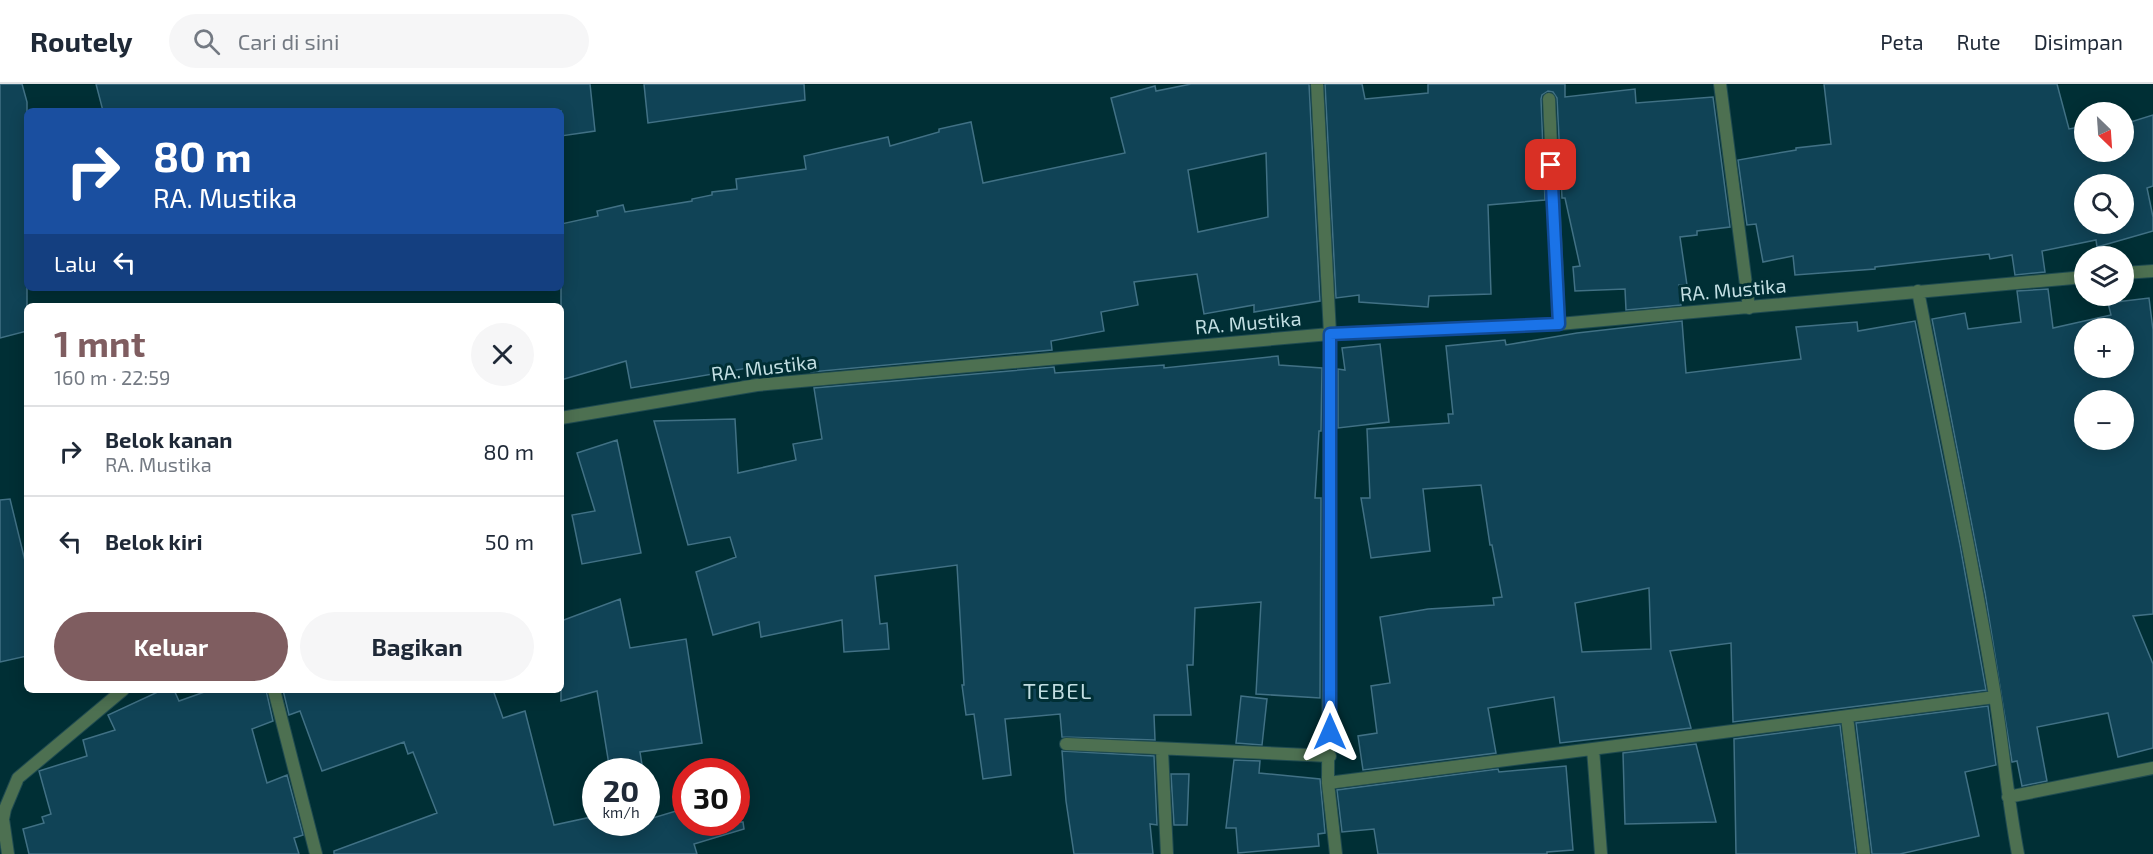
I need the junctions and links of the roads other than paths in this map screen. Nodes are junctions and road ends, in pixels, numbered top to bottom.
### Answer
1 (1317, 84) edge
2 (1720, 84) edge
3 (1549, 99) dead end
4 (2153, 271) edge
5 (2134, 272) edge
6 (2074, 278) edge
7 (1918, 291) junction
8 (1749, 308) junction
9 (1559, 324) junction
10 (1330, 334) junction
11 (564, 417) edge
12 (119, 693) edge
13 (275, 693) edge
14 (1995, 697) junction
15 (1847, 717) junction
16 (1066, 744) dead end
17 (1593, 749) junction
18 (1162, 750) junction
19 (1330, 756) junction
20 (2153, 768) edge
21 (1328, 783) junction
22 (2008, 797) junction
23 (9, 854) edge
24 (316, 854) edge
25 (1167, 854) edge
26 (1336, 854) edge
27 (1601, 854) edge
28 (1864, 854) edge
29 (2018, 854) edge

1 - 10 street
2 - 8 street
3 - 9 street
4 - 5 street
6 - 7 street, RA. Mustika
7 - 8 street, RA. Mustika
7 - 14 street
8 - 9 street, RA. Mustika
9 - 10 street, RA. Mustika
10 - 11 street, RA. Mustika
10 - 19 street
12 - 23 street
13 - 24 street
14 - 15 street
14 - 22 street
15 - 17 street
15 - 28 street
16 - 18 street
17 - 21 street
17 - 27 street
18 - 19 street
18 - 25 street
19 - 21 street
20 - 22 street
21 - 26 street
22 - 29 street

